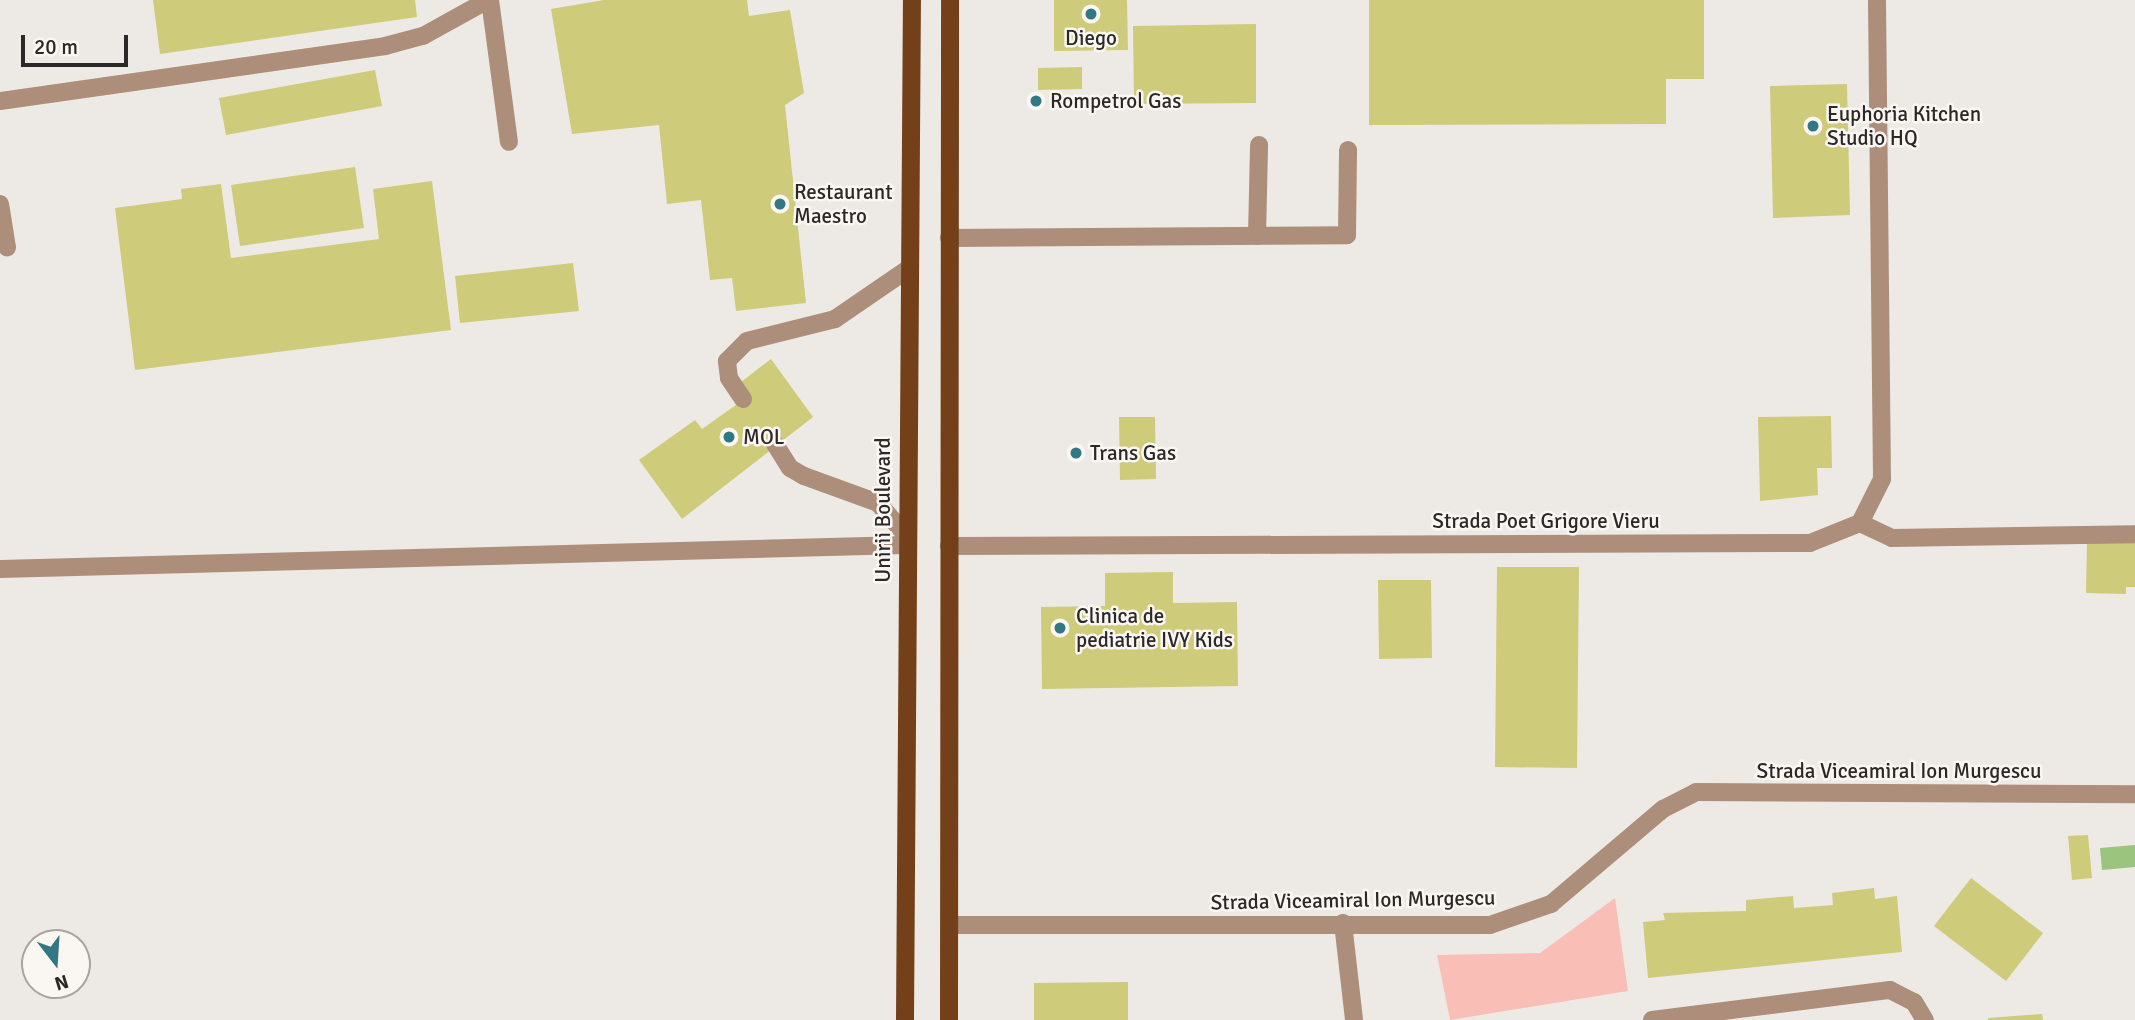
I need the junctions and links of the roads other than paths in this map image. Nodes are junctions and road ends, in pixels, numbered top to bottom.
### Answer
1 (489, 0) edge
2 (912, 0) edge
3 (950, 0) edge
4 (1878, 0) edge
5 (0, 102) edge
6 (509, 142) dead end
7 (1259, 145) dead end
8 (1348, 149) dead end
9 (0, 204) edge
10 (1257, 236) junction
11 (949, 238) junction
12 (7, 247) dead end
13 (908, 269) junction
14 (743, 400) dead end
15 (775, 444) dead end
16 (1860, 523) junction
17 (2135, 534) edge
18 (905, 540) junction
19 (950, 545) junction
20 (0, 569) edge
21 (2135, 794) edge
22 (1343, 923) junction
23 (950, 925) junction
24 (905, 1020) edge
25 (949, 1020) edge
26 (1354, 1020) edge
27 (1653, 1020) edge
28 (1925, 1020) edge

1 - 5 street
1 - 6 street
2 - 13 main road, Unirii Boulevard
3 - 11 main road
4 - 16 street
7 - 10 street
8 - 10 street
9 - 12 street
10 - 11 street
11 - 19 main road
13 - 14 street
13 - 18 main road, Unirii Boulevard
15 - 18 street
16 - 17 street
16 - 19 street, Strada Poet Grigore Vieru
18 - 20 street
18 - 24 main road, Unirii Boulevard
19 - 23 main road
21 - 22 street, Strada Viceamiral Ion Murgescu
22 - 23 street, Strada Viceamiral Ion Murgescu
22 - 26 street
23 - 25 main road
27 - 28 street

